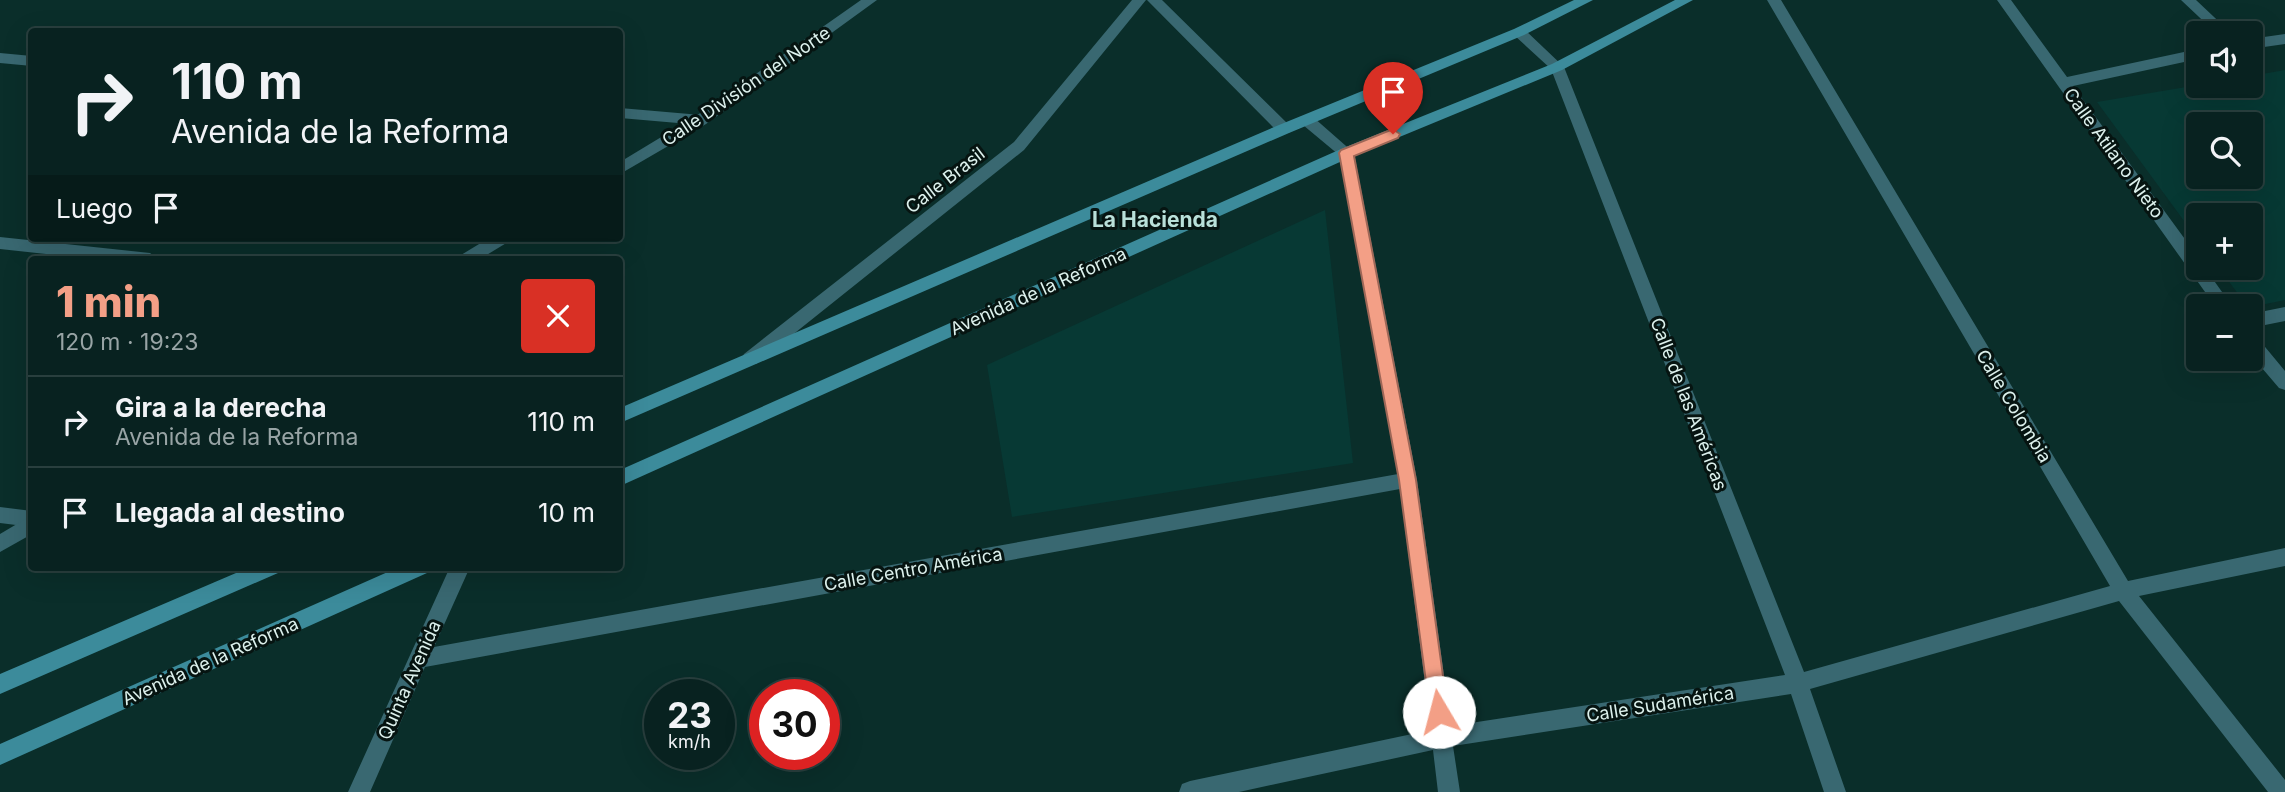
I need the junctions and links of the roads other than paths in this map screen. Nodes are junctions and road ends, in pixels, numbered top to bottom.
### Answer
1 (870, 0) edge
2 (1139, 0) edge
3 (1154, 0) edge
4 (1586, 0) edge
5 (1686, 0) edge
6 (1774, 0) edge
7 (2004, 0) edge
8 (2188, 0) edge
9 (2211, 21) edge
10 (1519, 32) junction
11 (2285, 39) edge
12 (2263, 42) edge
13 (2186, 57) edge
14 (0, 58) edge
15 (28, 61) edge
16 (1557, 66) junction
17 (2063, 83) junction
18 (623, 113) edge
19 (701, 120) junction
20 (1308, 121) junction
21 (1284, 129) junction
22 (1346, 153) junction
23 (623, 167) edge
24 (495, 242) edge
25 (0, 243) edge
26 (122, 256) edge
27 (472, 256) edge
28 (2215, 294) edge
29 (2285, 314) edge
30 (2263, 318) edge
31 (2263, 357) edge
32 (748, 361) junction
33 (2285, 383) edge
34 (623, 415) edge
35 (623, 477) edge
36 (1408, 480) junction
37 (0, 515) edge
38 (28, 520) edge
39 (28, 524) edge
40 (0, 544) edge
41 (2285, 557) edge
42 (262, 571) edge
43 (411, 571) edge
44 (458, 571) edge
45 (2123, 591) junction
46 (419, 659) junction
47 (1798, 683) junction
48 (0, 684) edge
49 (1442, 738) junction
50 (0, 755) edge
51 (359, 792) edge
52 (1190, 792) edge
53 (1449, 792) edge
54 (1835, 792) edge
55 (2281, 792) edge

1 - 19 street, Calle División del Norte
2 - 32 street, Calle Brasil
3 - 21 street
4 - 10 main road
5 - 16 main road, Avenida de la Reforma
6 - 45 street, Calle Colombia
7 - 17 street, Calle Atilano Nieto
8 - 9 street
10 - 16 street, Calle de las Américas
10 - 20 main road
11 - 12 street
13 - 17 street
14 - 15 street
16 - 22 main road, Avenida de la Reforma
16 - 47 street, Calle de las Américas
17 - 28 street, Calle Atilano Nieto
18 - 19 street
19 - 23 street, Calle División del Norte
20 - 21 main road
20 - 22 street
21 - 32 main road
22 - 35 main road, Avenida de la Reforma
22 - 36 street
24 - 27 street
25 - 26 street
29 - 30 street
31 - 33 street
32 - 34 main road
36 - 46 street, Calle Centro América
36 - 49 street
37 - 38 street
39 - 40 street
41 - 45 street, Calle Sudamérica
42 - 48 main road
43 - 50 main road, Avenida de la Reforma
44 - 46 street, Quinta Avenida
45 - 47 street, Calle Sudamérica
45 - 55 street, Calle Colombia
46 - 51 street, Quinta Avenida
47 - 49 street, Calle Sudamérica
47 - 54 street, Calle de las Américas
49 - 52 street, Calle Sudamérica
49 - 53 street

